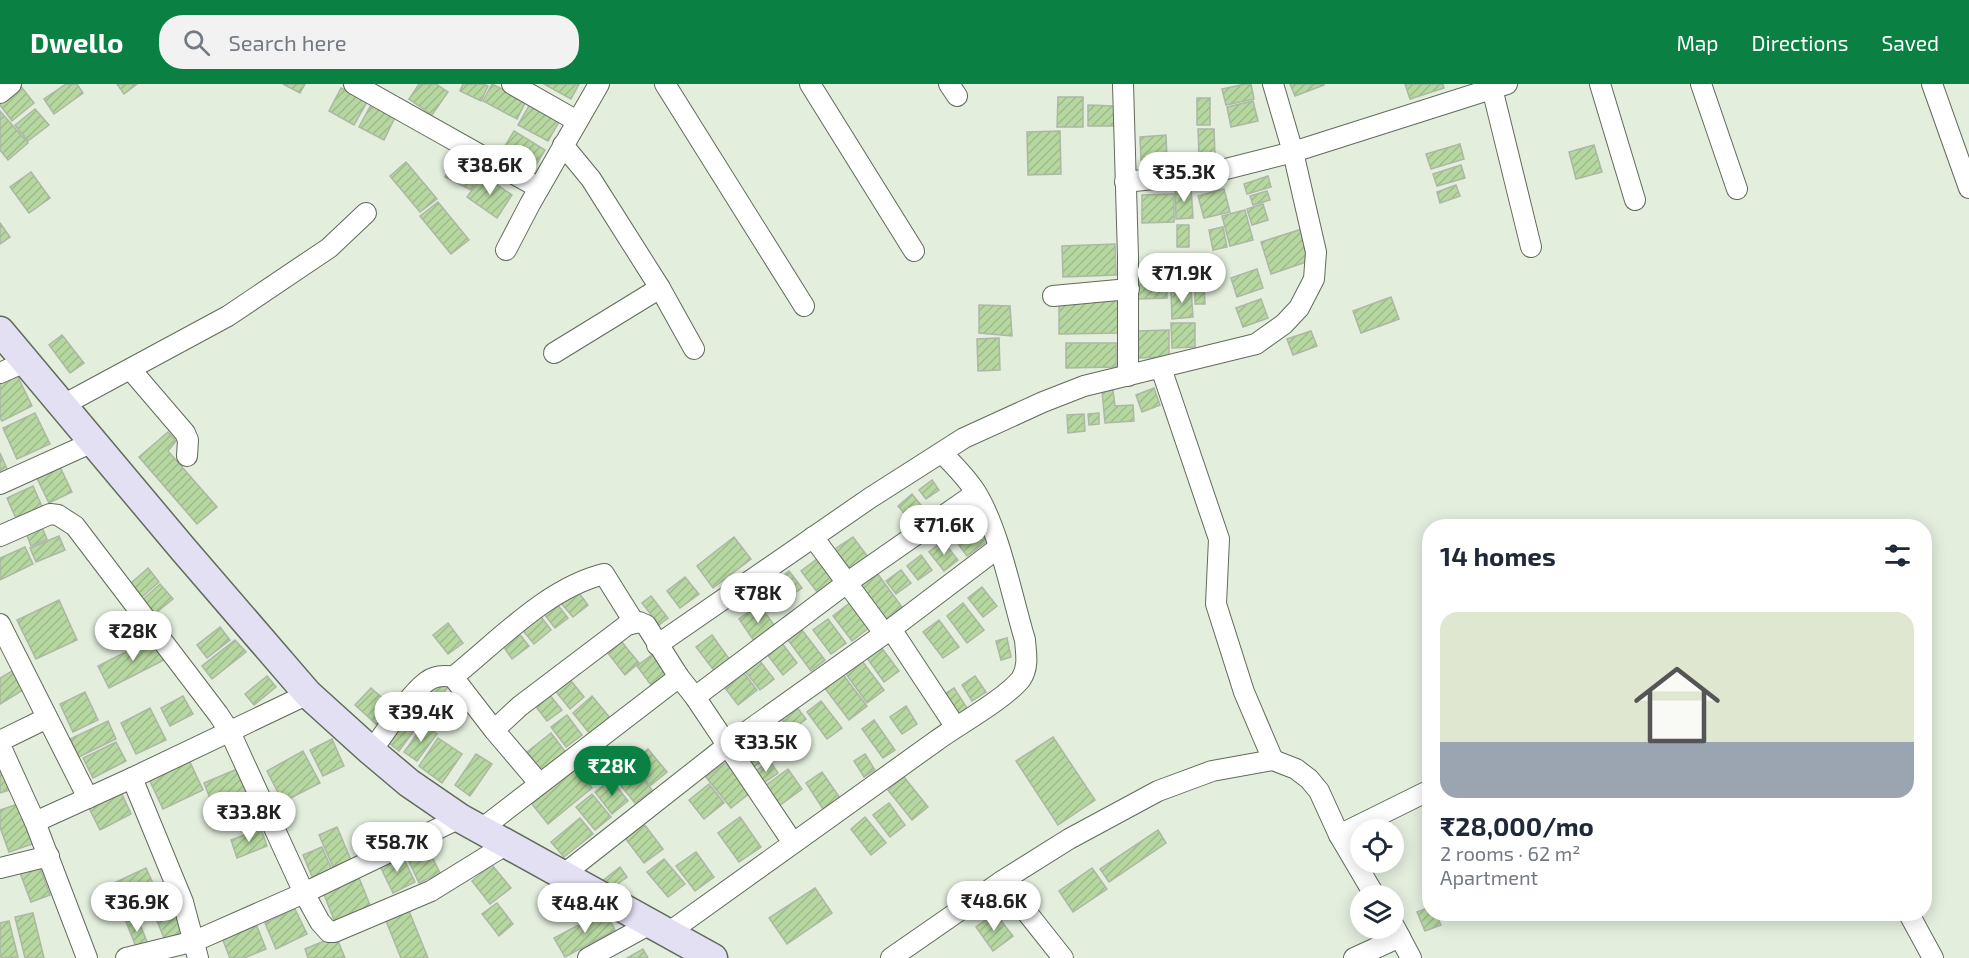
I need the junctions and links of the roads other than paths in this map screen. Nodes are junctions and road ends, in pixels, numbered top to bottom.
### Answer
1 (11, 84) edge
2 (354, 84) edge
3 (512, 84) edge
4 (599, 84) edge
5 (665, 84) edge
6 (810, 84) edge
7 (1124, 84) edge
8 (1274, 84) edge
9 (1600, 84) edge
10 (1701, 84) edge
11 (1932, 84) edge
12 (1496, 85) edge
13 (0, 93) edge
14 (577, 122) junction
15 (563, 145) junction
16 (1293, 152) junction
17 (1125, 182) junction
18 (539, 188) junction
19 (1969, 188) edge
20 (1737, 189) dead end
21 (1635, 200) dead end
22 (366, 213) dead end
23 (1531, 247) dead end
24 (506, 250) dead end
25 (914, 251) dead end
26 (660, 288) junction
27 (1129, 290) junction
28 (1053, 296) dead end
29 (804, 306) dead end
30 (0, 331) edge
31 (694, 349) dead end
32 (554, 353) dead end
33 (27, 361) junction
34 (1161, 368) junction
35 (131, 370) junction
36 (0, 373) edge
37 (1128, 376) junction
38 (63, 405) junction
39 (93, 442) junction
40 (942, 453) junction
41 (187, 456) dead end
42 (0, 484) edge
43 (976, 493) junction
44 (0, 536) edge
45 (813, 537) junction
46 (998, 548) junction
47 (848, 582) junction
48 (634, 622) junction
49 (0, 624) edge
50 (887, 631) junction
51 (657, 645) junction
52 (453, 677) junction
53 (679, 677) junction
54 (308, 694) junction
55 (695, 697) junction
56 (47, 718) junction
57 (955, 726) junction
58 (494, 730) junction
59 (230, 732) junction
60 (0, 743) edge
61 (728, 745) junction
62 (371, 751) junction
63 (1273, 759) junction
64 (132, 778) junction
65 (539, 783) junction
66 (1422, 794) edge
67 (88, 798) junction
68 (35, 822) junction
69 (470, 824) junction
70 (1339, 834) junction
71 (793, 843) junction
72 (507, 844) junction
73 (49, 856) junction
74 (0, 868) edge
75 (564, 874) junction
76 (1002, 880) junction
77 (1369, 885) edge
78 (304, 893) junction
79 (1913, 921) edge
80 (660, 928) junction
81 (1385, 939) edge
82 (1401, 939) edge
83 (197, 950) edge
84 (87, 958) edge
85 (126, 958) edge
86 (588, 958) edge
87 (713, 958) edge
88 (891, 958) edge
89 (1063, 958) edge
90 (1354, 958) edge
91 (1411, 958) edge
92 (1933, 958) edge

1 - 13 street
2 - 18 street
3 - 14 street
4 - 14 street
5 - 29 street
6 - 25 street
7 - 17 street
8 - 16 street
9 - 21 street
10 - 20 street
11 - 19 street
12 - 16 street
12 - 23 street
14 - 15 street
15 - 18 street
15 - 26 street
16 - 17 street
16 - 34 street
17 - 27 street
18 - 24 street
22 - 35 street
26 - 31 street
26 - 32 street
27 - 28 street
27 - 37 street
30 - 33 street
33 - 36 street
33 - 38 street
34 - 37 street
34 - 63 street
35 - 38 street
35 - 41 street
37 - 40 street
38 - 39 street
39 - 42 street
39 - 54 street
40 - 43 street
40 - 45 street
43 - 46 street
43 - 47 street
44 - 59 street
45 - 47 street
45 - 51 street
46 - 50 street
46 - 57 street
47 - 50 street
47 - 55 street
48 - 51 street
48 - 52 street
48 - 58 street
49 - 56 street
50 - 57 street
50 - 61 street
51 - 53 street
52 - 58 street
52 - 62 street
53 - 55 street
53 - 65 street
54 - 59 street
54 - 62 street
55 - 61 street
56 - 60 street
56 - 67 street
57 - 71 street
58 - 65 street
59 - 64 street
59 - 78 street
60 - 68 street
61 - 71 street
61 - 75 street
62 - 69 street
63 - 70 street
63 - 76 street
64 - 67 street
64 - 83 street
65 - 69 street
66 - 70 street
67 - 68 street
68 - 73 street
69 - 72 street
69 - 78 street
70 - 77 street
71 - 80 street
72 - 75 street
72 - 78 street
73 - 74 street
73 - 84 street
75 - 80 street
76 - 88 street
76 - 89 street
78 - 83 street
79 - 92 street
80 - 86 street
80 - 87 street
81 - 90 street
82 - 91 street
83 - 85 street

